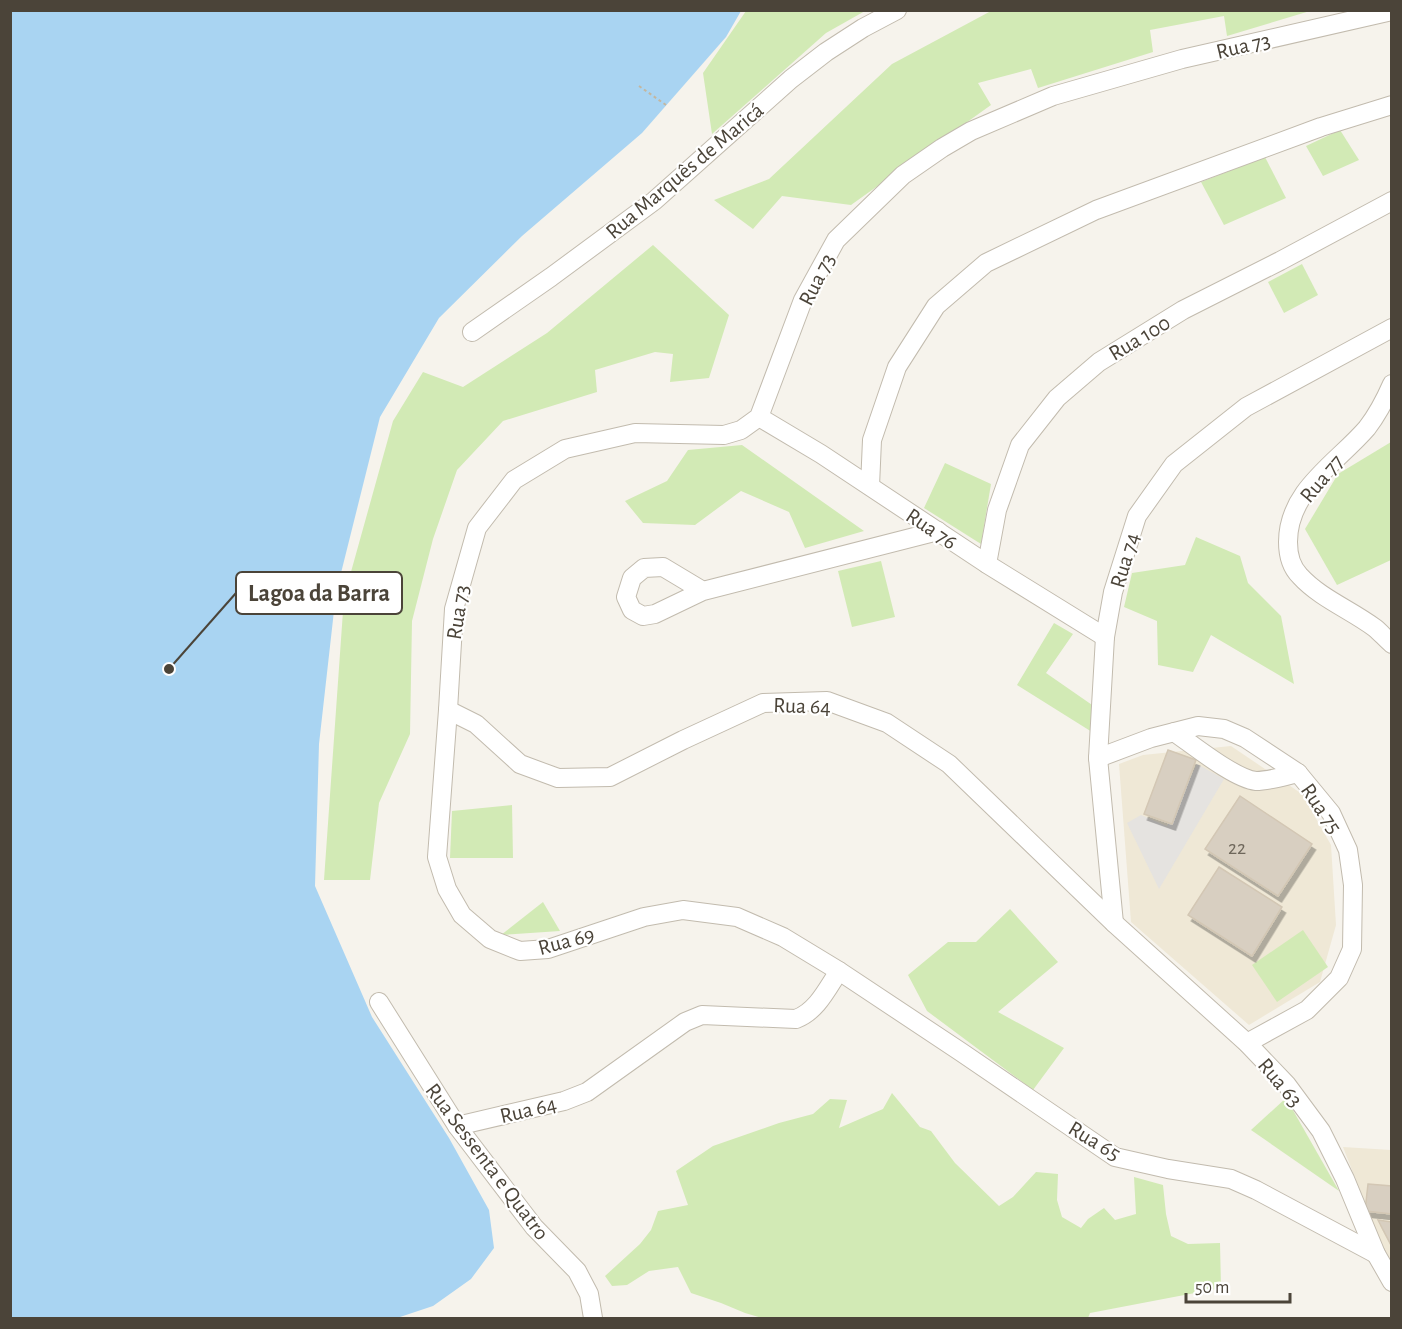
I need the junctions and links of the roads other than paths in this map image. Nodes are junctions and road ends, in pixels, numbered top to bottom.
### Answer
1 (897, 10) edge
2 (1392, 11) edge
3 (1392, 105) edge
4 (1392, 201) edge
5 (1392, 328) edge
6 (472, 332) dead end
7 (1392, 384) edge
8 (759, 417) junction
9 (870, 486) junction
10 (938, 531) junction
11 (987, 564) junction
12 (703, 591) dead end
13 (1106, 637) junction
14 (1392, 644) edge
15 (448, 710) junction
16 (1174, 732) junction
17 (1098, 758) junction
18 (1298, 773) junction
19 (1114, 923) junction
20 (839, 971) junction
21 (379, 1002) dead end
22 (1247, 1042) junction
23 (457, 1126) junction
24 (1376, 1254) junction
25 (1391, 1282) edge
26 (593, 1318) edge

1 - 6 street, Rua Marquês de Maricá
2 - 8 street, Rua 73
3 - 9 street
4 - 11 street, Rua 100
5 - 13 street, Rua 74
7 - 14 street, Rua 77
8 - 9 street, Rua 76
8 - 15 street, Rua 73
9 - 10 street, Rua 76
10 - 11 street, Rua 76
10 - 12 street
11 - 13 street, Rua 76
13 - 17 street, Rua 74
15 - 19 street, Rua 64
15 - 20 street, Rua 69
16 - 17 street, Rua 75
16 - 18 street, Rua 75
16 - 18 street
17 - 19 street, Rua 74
18 - 22 street, Rua 75
19 - 22 street, Rua 63
20 - 23 street, Rua 64
20 - 24 street, Rua 65
21 - 23 street, Rua Sessenta e Quatro
22 - 24 street, Rua 63
23 - 26 street, Rua Sessenta e Quatro
24 - 25 street, Rua 63

